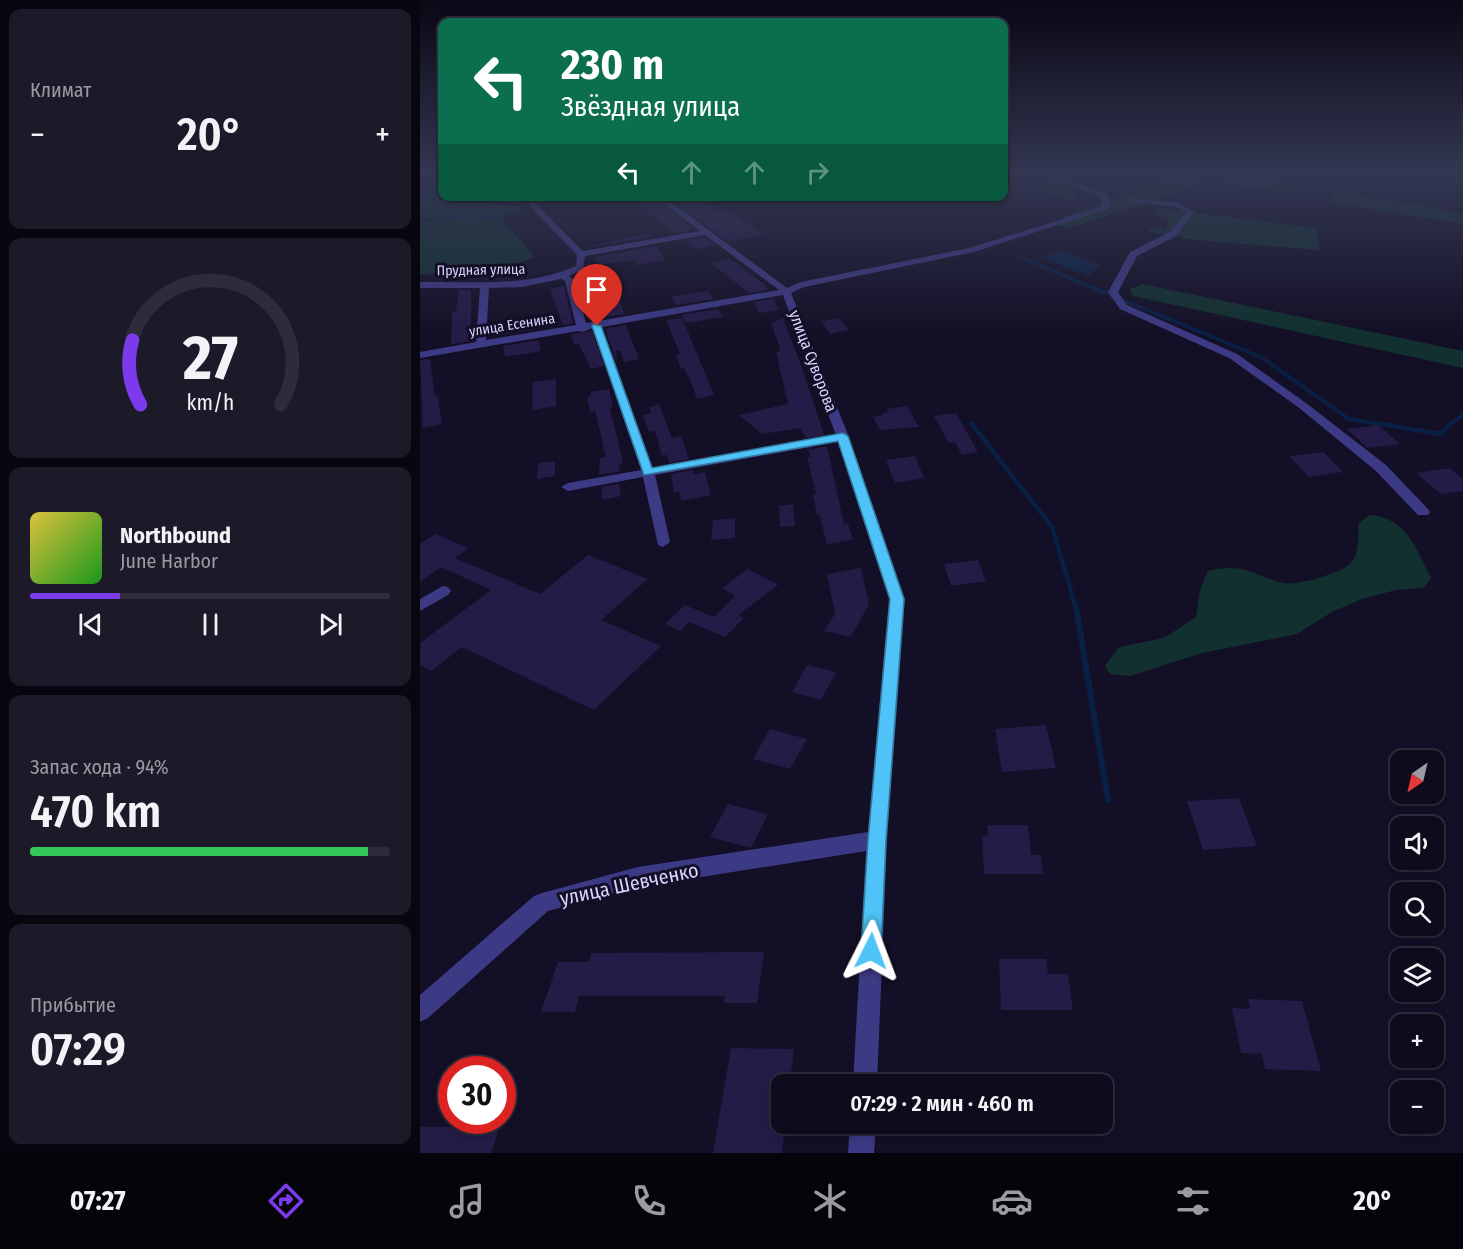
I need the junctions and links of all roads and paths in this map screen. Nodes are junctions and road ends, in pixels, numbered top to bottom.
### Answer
1 (554, 227) edge
2 (698, 227) edge
3 (1046, 227) edge
4 (1183, 227) edge
5 (705, 232) junction
6 (581, 254) junction
7 (564, 276) junction
8 (486, 284) junction
9 (420, 285) edge
10 (786, 292) junction
11 (597, 326) junction
12 (582, 328) junction
13 (481, 343) junction
14 (420, 355) edge
15 (843, 436) junction
16 (648, 472) junction
17 (568, 487) dead end
18 (1423, 512) dead end
19 (663, 542) dead end
20 (443, 591) dead end
21 (420, 606) edge
22 (877, 840) junction
23 (420, 1010) edge
24 (865, 1074) edge
25 (862, 1134) edge
26 (861, 1153) edge

1 - 6 street
2 - 5 street, улица Суворова
3 - 10 street, улица Есенина
4 - 18 street
5 - 6 street
5 - 10 street, улица Суворова
6 - 7 street
7 - 8 street, Прудная улица
7 - 12 street
8 - 9 street, Прудная улица
8 - 13 street
10 - 11 street, улица Есенина
10 - 15 street, улица Суворова
11 - 12 street, улица Есенина
11 - 16 street
12 - 13 street, улица Есенина
13 - 14 street, улица Есенина
15 - 16 street
15 - 22 street, улица Суворова
16 - 17 street
16 - 19 street
20 - 21 street
22 - 23 street, улица Шевченко
22 - 24 street, улица Суворова
25 - 26 street

